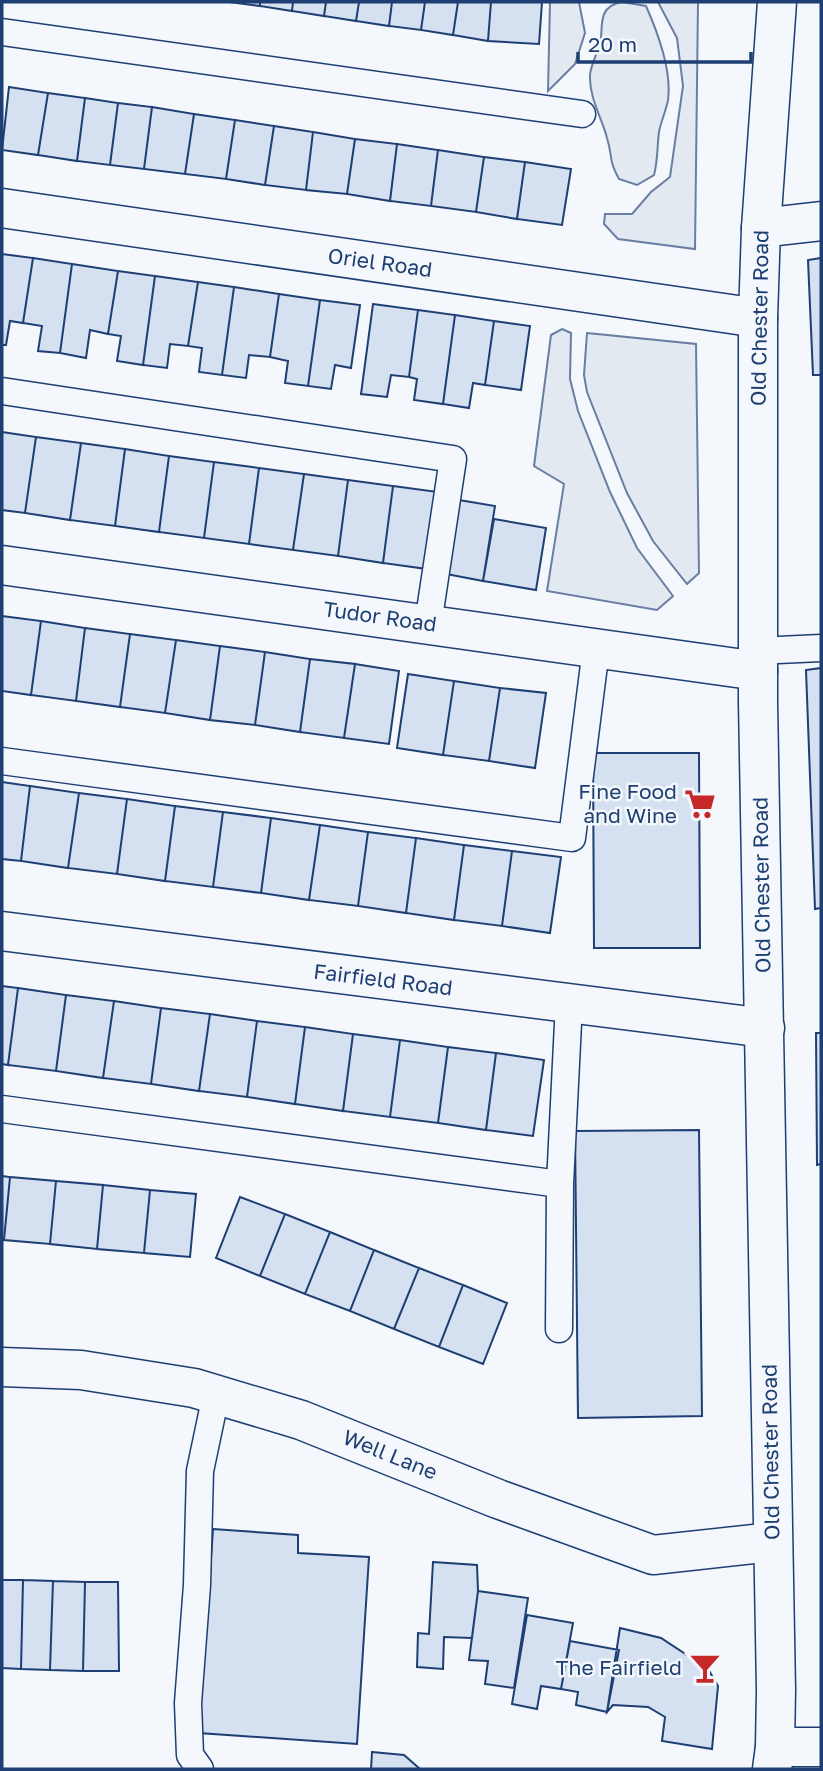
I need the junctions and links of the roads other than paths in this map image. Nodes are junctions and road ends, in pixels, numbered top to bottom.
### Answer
1 (777, 2) edge
2 (2, 35) edge
3 (582, 114) dead end
4 (2, 208) edge
5 (821, 221) edge
6 (761, 228) junction
7 (758, 318) junction
8 (2, 391) edge
9 (2, 565) edge
10 (428, 624) junction
11 (821, 648) edge
12 (596, 649) junction
13 (758, 661) junction
14 (2, 761) edge
15 (2, 931) edge
16 (569, 1003) junction
17 (765, 1028) junction
18 (2, 1109) edge
19 (561, 1184) junction
20 (559, 1329) dead end
21 (2, 1367) edge
22 (216, 1395) junction
23 (772, 1542) junction
24 (821, 1747) edge
25 (774, 1758) edge
26 (200, 1769) edge

1 - 6 street, Old Chester Road
2 - 3 lane
4 - 7 street, Oriel Road
5 - 6 street
6 - 7 street, Old Chester Road
7 - 13 street, Old Chester Road
8 - 10 lane
9 - 10 street, Tudor Road
10 - 12 street, Tudor Road
11 - 13 lane
12 - 13 street, Tudor Road
12 - 14 lane
13 - 17 street, Old Chester Road
15 - 16 street, Fairfield Road
16 - 17 street, Fairfield Road
16 - 19 lane
17 - 23 street, Old Chester Road
18 - 19 lane
19 - 20 lane
21 - 22 street, Well Lane
22 - 23 street, Well Lane
22 - 26 lane
23 - 25 street, Old Chester Road
24 - 25 street

